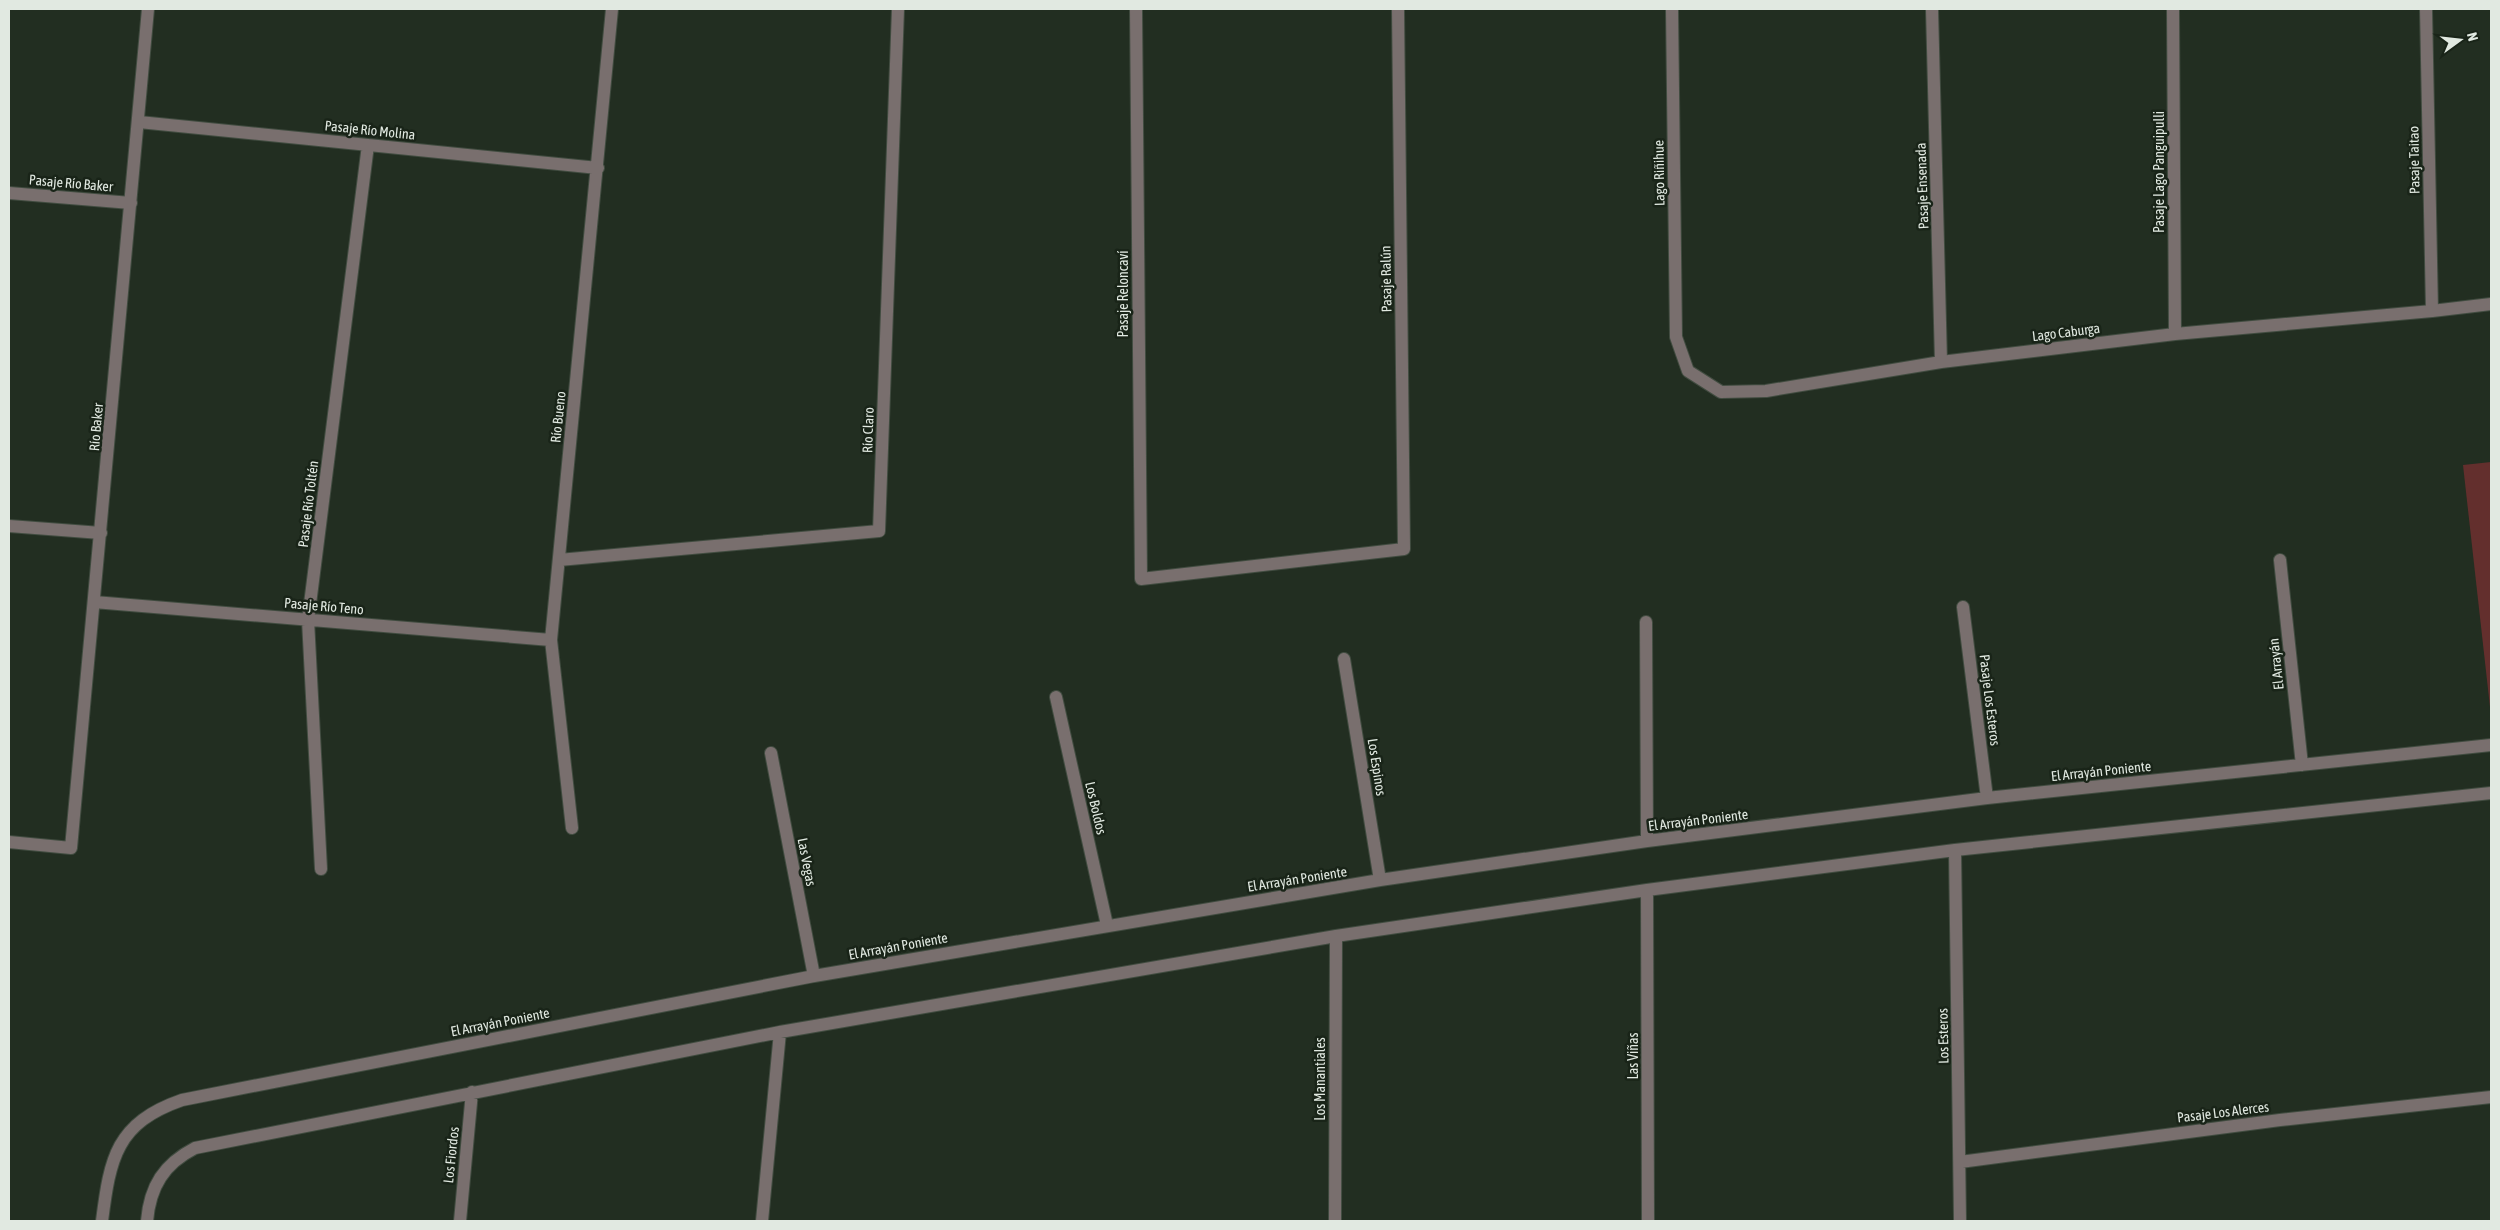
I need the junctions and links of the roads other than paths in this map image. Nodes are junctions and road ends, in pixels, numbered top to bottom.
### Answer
1 (148, 9) edge
2 (612, 9) edge
3 (898, 9) edge
4 (1136, 9) edge
5 (1398, 9) edge
6 (1672, 9) edge
7 (1932, 9) edge
8 (2173, 9) edge
9 (2426, 9) edge
10 (139, 122) junction
11 (368, 145) junction
12 (598, 168) junction
13 (9, 193) edge
14 (131, 203) junction
15 (2491, 304) edge
16 (2432, 312) junction
17 (2175, 334) junction
18 (1676, 337) joint
19 (1941, 362) junction
20 (9, 526) edge
21 (101, 533) junction
22 (1404, 549) joint
23 (559, 560) junction
24 (2280, 560) dead end
25 (94, 602) junction
26 (1963, 607) dead end
27 (308, 620) junction
28 (1646, 622) dead end
29 (551, 640) junction
30 (1344, 659) dead end
31 (1056, 697) dead end
32 (2491, 745) edge
33 (772, 753) dead end
34 (2302, 765) junction
35 (2491, 793) edge
36 (1987, 798) junction
37 (572, 828) dead end
38 (1647, 841) junction
39 (9, 842) edge
40 (1955, 850) junction
41 (320, 868) dead end
42 (1380, 880) junction
43 (1647, 890) junction
44 (1107, 925) junction
45 (1336, 936) junction
46 (814, 976) junction
47 (780, 1032) junction
48 (472, 1092) junction
49 (2491, 1097) edge
50 (1960, 1162) junction
51 (102, 1221) edge
52 (147, 1221) edge
53 (460, 1221) edge
54 (762, 1221) edge
55 (1335, 1221) edge
56 (1648, 1221) edge
57 (1960, 1221) edge

1 - 10 street, Río Baker
2 - 12 street, Río Bueno
3 - 23 street, Río Claro
4 - 22 street, Pasaje Reloncaví
5 - 22 street, Pasaje Ralún
6 - 18 street, Lago Riñihue
7 - 19 street, Pasaje Ensenada
8 - 17 street, Pasaje Lago Panguipulli
9 - 16 street, Pasaje Taitao
10 - 11 street, Pasaje Río Molina
10 - 14 street, Río Baker
11 - 12 street, Pasaje Río Molina
11 - 27 street, Pasaje Río Toltén
12 - 23 street, Río Bueno
13 - 14 street, Pasaje Río Baker
14 - 21 street, Río Baker
15 - 16 street, Lago Caburga
16 - 17 street, Lago Caburga
17 - 19 street, Lago Caburga
18 - 19 street, Lago Caburga
20 - 21 street
21 - 25 street, Río Baker
23 - 29 street, Río Bueno
24 - 34 street, El Arrayán
25 - 27 street, Pasaje Río Teno
25 - 39 street, Río Baker
26 - 36 street, Pasaje Los Esteros
27 - 29 street, Pasaje Río Teno
27 - 41 street, Pasaje Río Toltén
28 - 38 street
29 - 37 street, Río Bueno
30 - 42 street, Los Espinos
31 - 44 street, Los Boldos
32 - 34 street, El Arrayán Poniente
33 - 46 street, Las Vegas
34 - 36 street, El Arrayán Poniente
35 - 40 street
36 - 38 street, El Arrayán Poniente
38 - 42 street, El Arrayán Poniente
40 - 43 street
40 - 50 street, Los Esteros
42 - 44 street, El Arrayán Poniente
43 - 45 street
43 - 56 street, Las Viñas
44 - 46 street, El Arrayán Poniente
45 - 47 street
45 - 55 street, Los Manantiales
46 - 51 street, El Arrayán Poniente
47 - 48 street
47 - 54 street
48 - 52 street
48 - 53 street, Los Fiordos
49 - 50 street, Pasaje Los Alerces
50 - 57 street, Los Esteros

